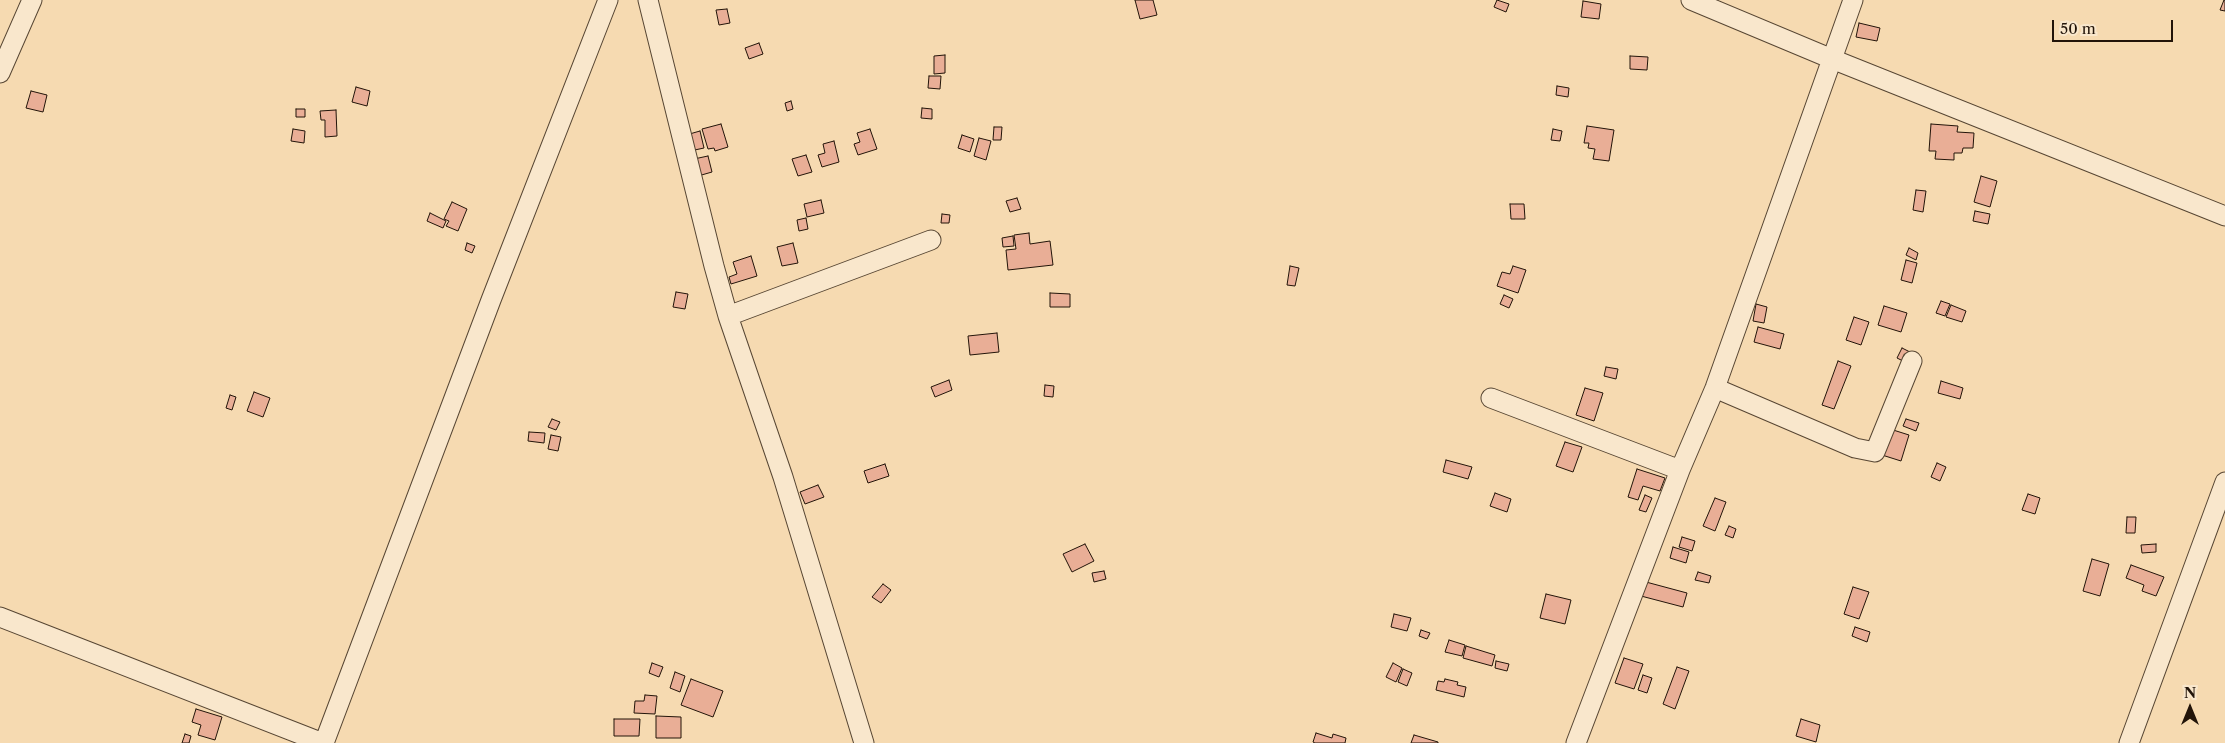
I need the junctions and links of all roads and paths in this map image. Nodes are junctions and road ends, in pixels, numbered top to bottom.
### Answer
1 (32, 0) edge
2 (608, 0) edge
3 (648, 0) edge
4 (1691, 0) edge
5 (1853, 0) edge
6 (1832, 59) junction
7 (0, 73) edge
8 (2225, 216) edge
9 (931, 240) dead end
10 (728, 316) junction
11 (1912, 362) dead end
12 (1714, 388) junction
13 (1491, 398) dead end
14 (1680, 470) junction
15 (2225, 482) edge
16 (0, 617) edge
17 (324, 743) edge
18 (864, 743) edge
19 (1576, 743) edge
20 (2129, 743) edge

1 - 7 street
2 - 17 street
3 - 10 street
4 - 6 street
5 - 6 street
6 - 8 street
6 - 12 street
9 - 10 street
10 - 18 street
11 - 12 street
12 - 14 street
13 - 14 street
14 - 19 street
15 - 20 street
16 - 17 street

